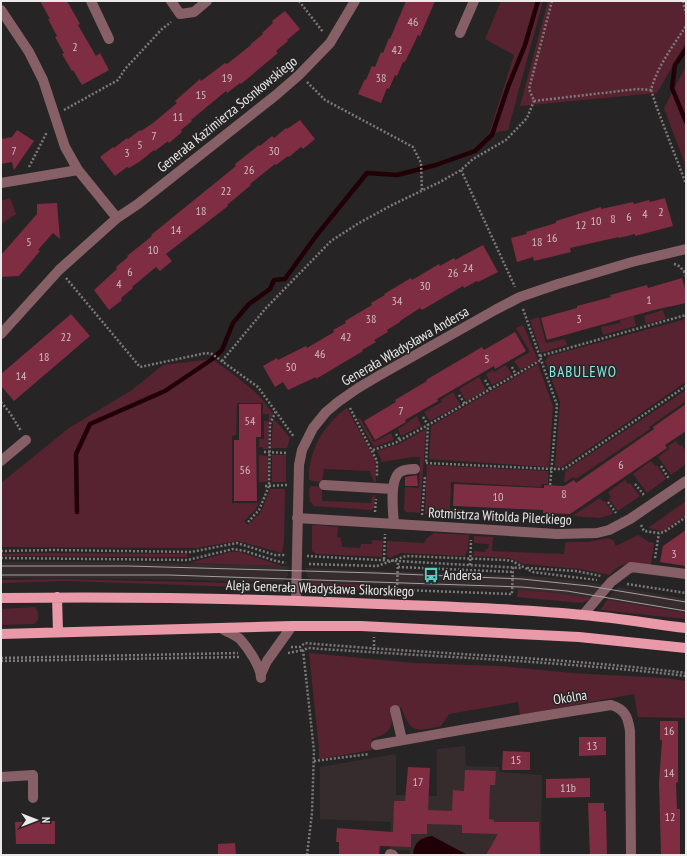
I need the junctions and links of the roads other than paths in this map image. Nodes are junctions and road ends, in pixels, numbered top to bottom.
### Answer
1 (91, 1) edge
2 (171, 1) edge
3 (207, 1) edge
4 (355, 1) edge
5 (474, 1) edge
6 (1, 10) edge
7 (460, 32) dead end
8 (109, 39) dead end
9 (78, 170) junction
10 (1, 183) edge
11 (118, 218) junction
12 (686, 249) edge
13 (1, 334) edge
14 (26, 440) road end
15 (1, 461) edge
16 (415, 469) dead end
17 (686, 481) edge
18 (324, 485) dead end
19 (393, 489) junction
20 (297, 518) junction
21 (393, 519) junction
22 (686, 574) edge
23 (57, 597) junction
24 (1, 598) edge
25 (296, 600) junction
26 (583, 615) junction
27 (292, 626) junction
28 (221, 628) junction
29 (686, 628) edge
30 (58, 632) junction
31 (1, 634) edge
32 (686, 648) edge
33 (395, 710) dead end
34 (402, 740) junction
35 (375, 749) road end
36 (1, 777) edge
37 (33, 798) dead end
38 (631, 855) edge

1 - 8 street
2 - 3 street
4 - 11 street, Generała Kazimierza Sosnkowskiego
5 - 7 street
6 - 9 street
9 - 10 street
9 - 11 street
11 - 13 street, Generała Kazimierza Sosnkowskiego
12 - 20 street, Generała Władysława Andersa
14 - 15 street
16 - 19 street
17 - 21 street, Rotmistrza Witolda Pileckiego
18 - 19 street
19 - 21 street
20 - 21 street, Rotmistrza Witolda Pileckiego
20 - 25 street, Generała Władysława Andersa
22 - 26 street
23 - 24 main road, Aleja Generała Władysława Sikorskiego
23 - 25 main road, Aleja Generała Władysława Sikorskiego
23 - 30 main road
25 - 26 main road, Aleja Generała Władysława Sikorskiego
26 - 29 main road, Aleja Generała Władysława Sikorskiego
27 - 28 main road
27 - 28 street
27 - 32 main road
28 - 30 main road
30 - 31 main road
33 - 34 street
34 - 35 street, Okólna
34 - 38 street, Okólna
36 - 37 street

